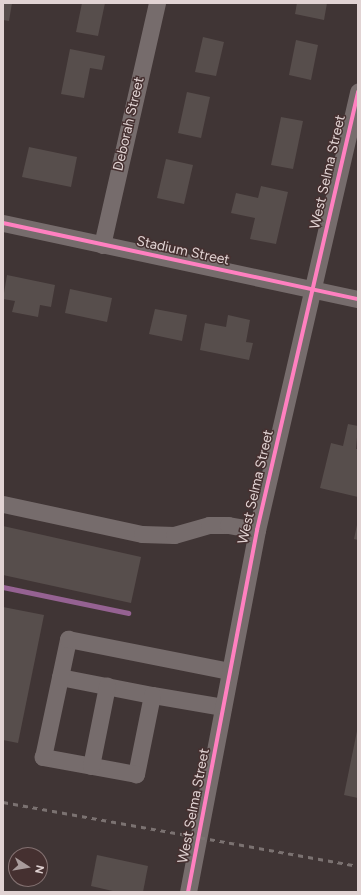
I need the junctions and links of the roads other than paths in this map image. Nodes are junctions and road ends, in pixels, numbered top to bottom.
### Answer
1 (157, 3) edge
2 (358, 90) edge
3 (3, 223) edge
4 (102, 245) junction
5 (312, 290) junction
6 (358, 299) edge
7 (3, 504) edge
8 (257, 530) junction
9 (230, 672) junction
10 (60, 677) junction
11 (107, 686) junction
12 (152, 695) junction
13 (223, 707) junction
14 (91, 766) junction
15 (188, 892) edge

1 - 4 street, Deborah Street
2 - 5 street, West Selma Street
3 - 4 street, Stadium Street
4 - 5 street, Stadium Street
5 - 6 street, Stadium Street
5 - 8 street, West Selma Street
7 - 8 street
8 - 9 street, West Selma Street
9 - 10 street
9 - 13 street, West Selma Street
10 - 11 street
10 - 14 street
11 - 12 street
11 - 14 street
12 - 13 street
12 - 14 street
13 - 15 street, West Selma Street

